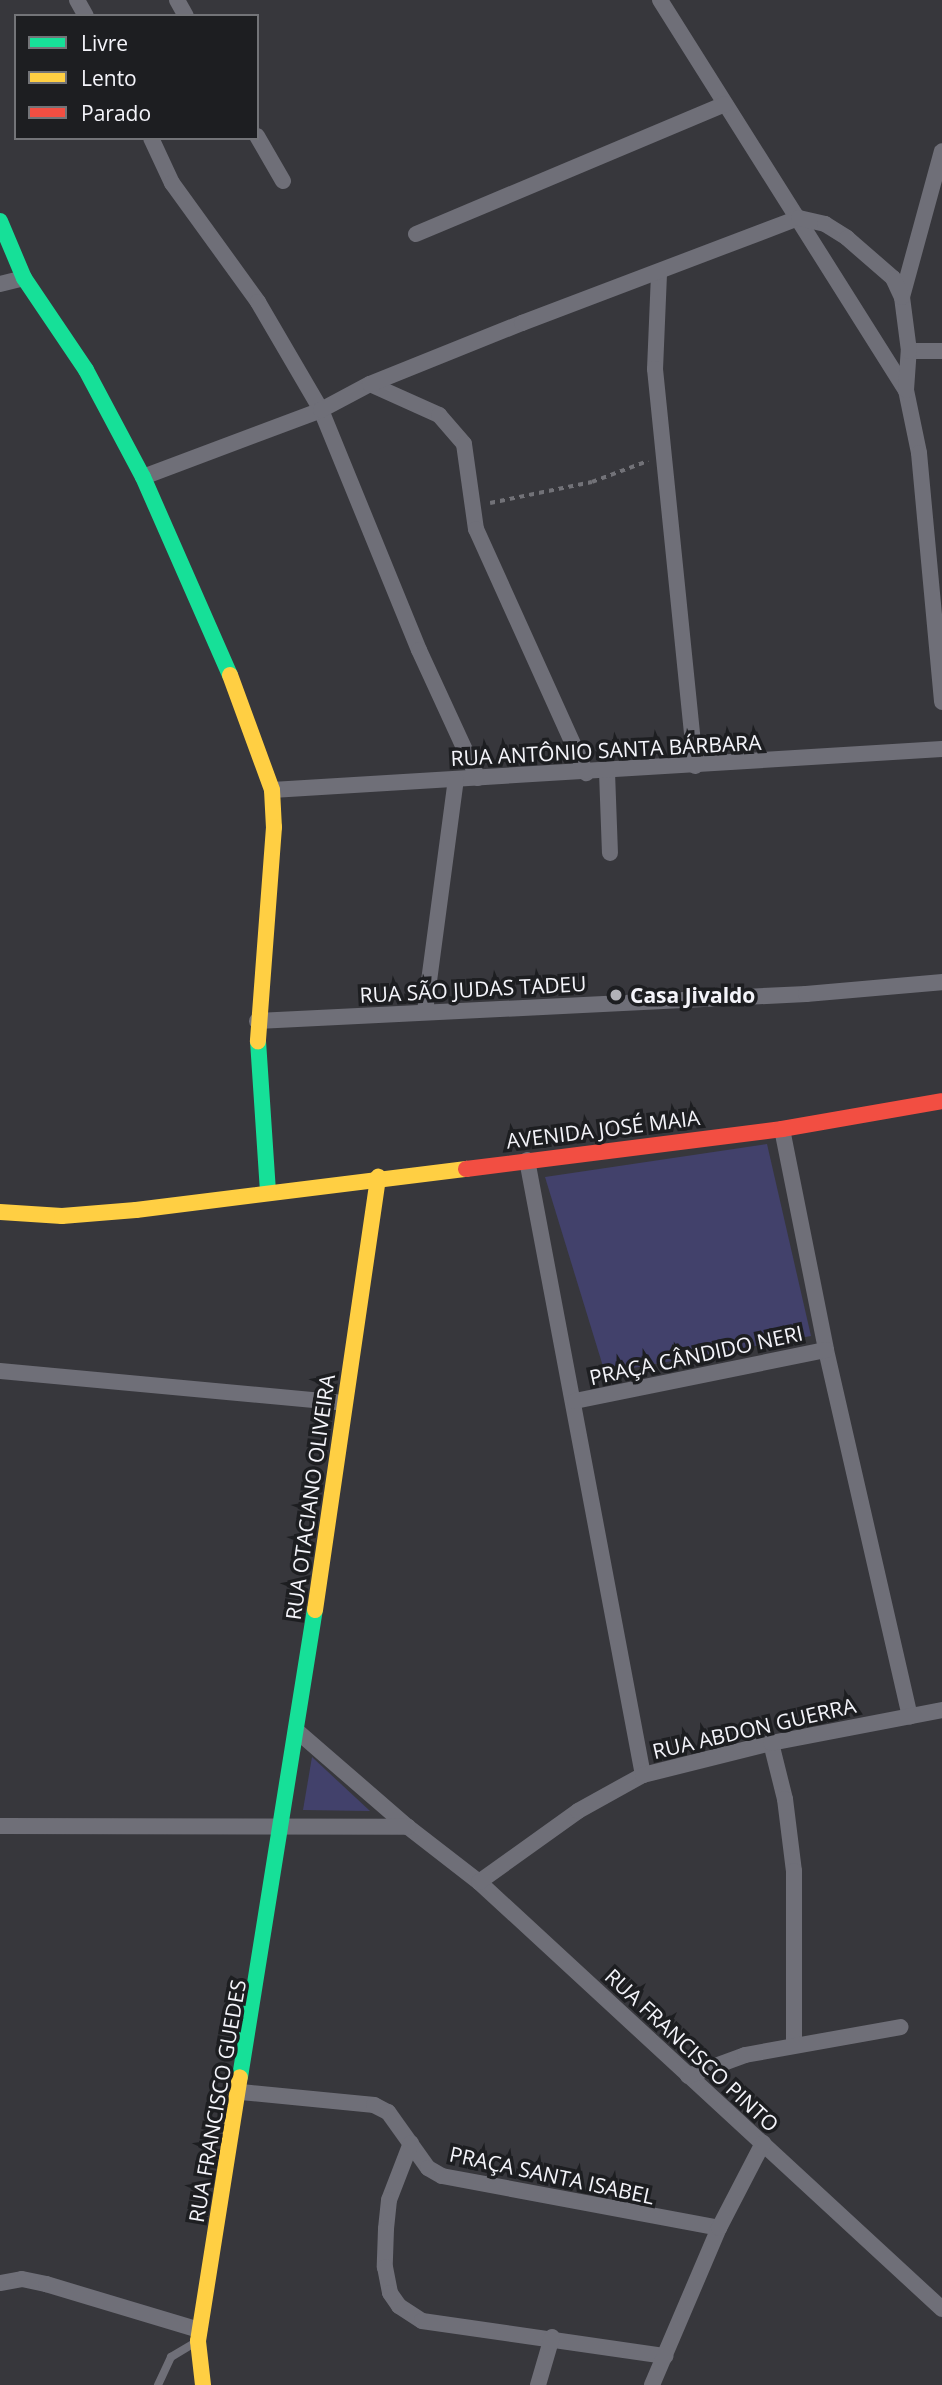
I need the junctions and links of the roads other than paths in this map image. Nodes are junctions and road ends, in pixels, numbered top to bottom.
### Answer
1 (660, 0) edge
2 (725, 104) junction
3 (259, 139) edge
4 (152, 140) edge
5 (942, 151) edge
6 (938, 176) edge
7 (284, 181) dead end
8 (799, 218) junction
9 (0, 220) edge
10 (416, 234) dead end
11 (5, 246) edge
12 (659, 274) junction
13 (24, 278) junction
14 (0, 284) edge
15 (902, 298) junction
16 (909, 351) junction
17 (942, 351) edge
18 (370, 384) junction
19 (906, 390) junction
20 (321, 410) junction
21 (143, 477) junction
22 (942, 702) edge
23 (942, 749) edge
24 (695, 766) junction
25 (586, 772) junction
26 (607, 772) junction
27 (478, 778) junction
28 (456, 780) junction
29 (272, 790) junction
30 (610, 853) dead end
31 (942, 982) edge
32 (425, 1011) junction
33 (257, 1021) junction
34 (942, 1101) edge
35 (782, 1129) junction
36 (527, 1160) junction
37 (378, 1177) junction
38 (268, 1193) junction
39 (0, 1212) edge
40 (826, 1350) junction
41 (0, 1371) edge
42 (575, 1401) junction
43 (344, 1403) junction
44 (942, 1710) edge
45 (910, 1716) junction
46 (297, 1731) junction
47 (771, 1743) junction
48 (643, 1775) junction
49 (283, 1823) junction
50 (0, 1826) edge
51 (408, 1827) junction
52 (480, 1882) junction
53 (900, 2027) dead end
54 (794, 2044) junction
55 (688, 2076) junction
56 (241, 2092) junction
57 (411, 2143) junction
58 (763, 2143) junction
59 (719, 2228) junction
60 (0, 2283) edge
61 (942, 2309) edge
62 (199, 2336) junction
63 (552, 2337) junction
64 (665, 2356) junction
65 (159, 2385) edge
66 (203, 2385) edge
67 (538, 2385) edge
68 (652, 2385) edge

1 - 2 street
2 - 8 street
2 - 10 street
3 - 7 street
4 - 20 street
5 - 6 street
6 - 15 street
8 - 12 street
8 - 15 street
8 - 19 street
9 - 11 street
11 - 13 street
12 - 18 street
12 - 24 street
13 - 14 street
13 - 21 street
15 - 16 street
16 - 17 street
16 - 19 street
18 - 20 street
18 - 25 street
19 - 22 street
20 - 21 street
20 - 27 street
21 - 29 street
23 - 24 street, RUA ANTÔNIO SANTA BÁRBARA
24 - 26 street, RUA ANTÔNIO SANTA BÁRBARA
25 - 26 street, RUA ANTÔNIO SANTA BÁRBARA
25 - 27 street, RUA ANTÔNIO SANTA BÁRBARA
26 - 30 street
27 - 28 street, RUA ANTÔNIO SANTA BÁRBARA
28 - 29 street, RUA ANTÔNIO SANTA BÁRBARA
28 - 32 street
29 - 33 street
31 - 32 street, RUA SÃO JUDAS TADEU
32 - 33 street, RUA SÃO JUDAS TADEU
33 - 38 street
34 - 35 street, AVENIDA JOSÉ MAIA
35 - 36 street, AVENIDA JOSÉ MAIA
35 - 40 street
36 - 37 street, AVENIDA JOSÉ MAIA
36 - 42 street
37 - 38 street, AVENIDA JOSÉ MAIA
37 - 43 street, RUA OTACIANO OLIVEIRA
38 - 39 street, AVENIDA JOSÉ MAIA
40 - 42 street, PRAÇA CÂNDIDO NERI
40 - 45 street
41 - 43 street
42 - 48 street
43 - 46 street, RUA OTACIANO OLIVEIRA
44 - 45 street, RUA ABDON GUERRA
45 - 47 street, RUA ABDON GUERRA
46 - 49 street, RUA OTACIANO OLIVEIRA
46 - 51 street
47 - 48 street, RUA ABDON GUERRA
47 - 54 street
48 - 52 street, RUA ABDON GUERRA
49 - 50 street
49 - 51 street
49 - 56 street, RUA FRANCISCO GUEDES
51 - 52 street, RUA FRANCISCO PINTO
52 - 55 street, RUA FRANCISCO PINTO
53 - 54 street
54 - 55 street
55 - 58 street, RUA FRANCISCO PINTO
56 - 57 street, PRAÇA SANTA ISABEL
56 - 62 street, RUA FRANCISCO GUEDES
57 - 59 street, PRAÇA SANTA ISABEL
57 - 63 street
58 - 59 street
58 - 61 street, RUA FRANCISCO PINTO
59 - 64 street
60 - 62 street
62 - 65 lane
62 - 66 street, RUA FRANCISCO GUEDES
63 - 64 street
63 - 67 street
64 - 68 street

